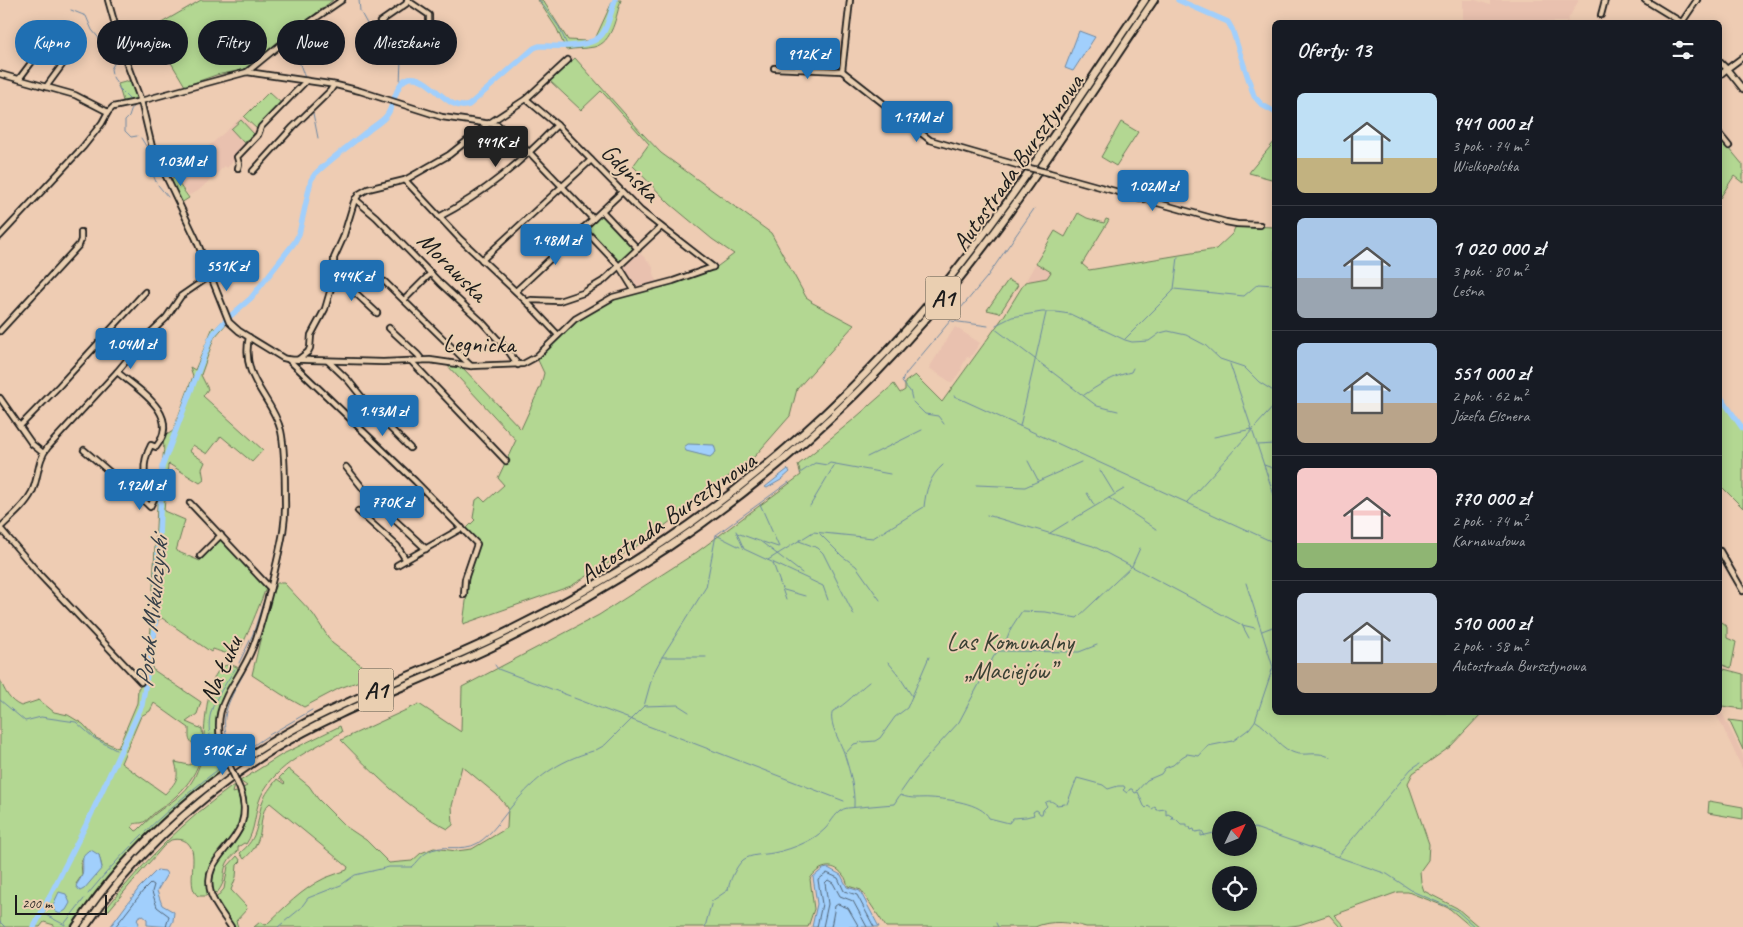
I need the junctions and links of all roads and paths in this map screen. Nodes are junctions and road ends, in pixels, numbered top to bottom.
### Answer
1 (108, 0) edge
2 (342, 0) edge
3 (408, 0) edge
4 (850, 0) edge
5 (1145, 0) edge
6 (1154, 0) edge
7 (1605, 0) edge
8 (1645, 0) edge
9 (1697, 0) edge
10 (1601, 15) dead end
11 (383, 20) edge
12 (430, 20) edge
13 (1680, 20) edge
14 (1684, 20) edge
15 (1743, 57) edge
16 (568, 60) dead end
17 (1722, 64) edge
18 (30, 65) edge
19 (62, 65) edge
20 (774, 68) dead end
21 (1727, 69) junction
22 (842, 71) junction
23 (247, 72) junction
24 (1722, 73) edge
25 (0, 74) edge
26 (19, 79) junction
27 (306, 80) junction
28 (334, 84) junction
29 (46, 87) junction
30 (1743, 89) edge
31 (526, 99) junction
32 (141, 101) junction
33 (108, 112) junction
34 (488, 124) junction
35 (557, 125) junction
36 (1722, 137) edge
37 (1729, 146) dead end
38 (530, 153) junction
39 (591, 160) junction
40 (238, 168) dead end
41 (253, 171) dead end
42 (405, 180) junction
43 (562, 186) junction
44 (622, 192) junction
45 (356, 199) junction
46 (602, 210) junction
47 (439, 217) junction
48 (593, 219) junction
49 (1260, 225) dead end
50 (661, 227) junction
51 (584, 228) junction
52 (82, 232) dead end
53 (0, 236) edge
54 (638, 249) junction
55 (482, 260) junction
56 (620, 266) junction
57 (713, 268) joint
58 (431, 273) junction
59 (210, 276) junction
60 (334, 278) junction
61 (385, 282) dead end
62 (634, 290) junction
63 (516, 291) junction
64 (145, 292) dead end
65 (404, 300) junction
66 (527, 302) junction
67 (377, 313) dead end
68 (389, 328) dead end
69 (0, 332) edge
70 (558, 335) junction
71 (249, 337) junction
72 (298, 359) junction
73 (289, 360) junction
74 (328, 360) junction
75 (422, 360) junction
76 (410, 361) junction
77 (518, 365) junction
78 (471, 366) junction
79 (117, 372) junction
80 (0, 398) edge
81 (20, 426) junction
82 (410, 448) dead end
83 (84, 450) dead end
84 (43, 453) junction
85 (506, 461) dead end
86 (346, 467) dead end
87 (190, 503) dead end
88 (358, 511) dead end
89 (0, 528) edge
90 (462, 528) junction
91 (221, 534) junction
92 (426, 550) junction
93 (1722, 554) edge
94 (200, 556) dead end
95 (406, 560) junction
96 (397, 566) dead end
97 (270, 588) junction
98 (1743, 591) edge
99 (464, 595) dead end
100 (537, 621) junction
101 (141, 682) dead end
102 (77, 925) edge
103 (85, 927) edge
104 (231, 927) edge

1 - 32 street
2 - 23 street
3 - 11 street
3 - 12 street
4 - 22 street
5 - 100 highway, Autostrada Bursztynowa / A1
6 - 100 highway, Autostrada Bursztynowa / A1
7 - 10 street
8 - 13 street
9 - 14 street
15 - 21 street
16 - 31 street
17 - 21 street
18 - 26 street
19 - 29 street
20 - 22 street
21 - 24 street
21 - 30 street
22 - 49 street, bridge
23 - 27 street
23 - 32 street
25 - 26 street
26 - 29 street
27 - 28 street
27 - 40 street
28 - 34 street
28 - 41 street
29 - 33 street
31 - 34 street
31 - 35 street, Gdyńska
32 - 33 street
32 - 59 street
33 - 53 street
34 - 38 street
34 - 42 street
35 - 38 street
35 - 39 street, Gdyńska
36 - 37 street
38 - 43 street
38 - 47 street
39 - 43 street
39 - 44 street, Gdyńska
42 - 45 street
42 - 47 street
43 - 48 street
43 - 55 street
44 - 46 street
44 - 50 street, Gdyńska
45 - 58 street, Morawska
45 - 60 street
46 - 48 street
46 - 54 street
47 - 55 street
48 - 51 street
50 - 54 street
50 - 57 street, Gdyńska
51 - 56 street
51 - 63 street
52 - 69 street
54 - 56 street
55 - 63 street
56 - 62 street
56 - 66 street
57 - 62 street, Legnicka
58 - 65 street
58 - 77 street, Morawska
59 - 71 street
59 - 79 street
60 - 67 street
60 - 72 street
61 - 65 street
62 - 70 street, Legnicka
63 - 66 street
64 - 81 street
65 - 78 street
66 - 70 street
68 - 75 street
70 - 77 street, Legnicka
71 - 73 street
71 - 97 street, Na Łuku
72 - 73 street, Legnicka
72 - 74 street, Legnicka
73 - 90 street
74 - 76 street, Legnicka
74 - 82 street
75 - 76 street, Legnicka
75 - 78 street, Legnicka
76 - 85 street
77 - 78 street, Legnicka
79 - 83 street
79 - 84 street
80 - 81 street
81 - 84 street
84 - 89 street
86 - 92 street
87 - 91 street
88 - 95 street
89 - 101 street
90 - 92 street
90 - 99 street
91 - 94 street
91 - 97 street
92 - 95 street
93 - 98 street
95 - 96 street
97 - 104 street, Na Łuku, bridge
100 - 102 highway, Autostrada Bursztynowa / A1
100 - 103 highway, Autostrada Bursztynowa / A1

